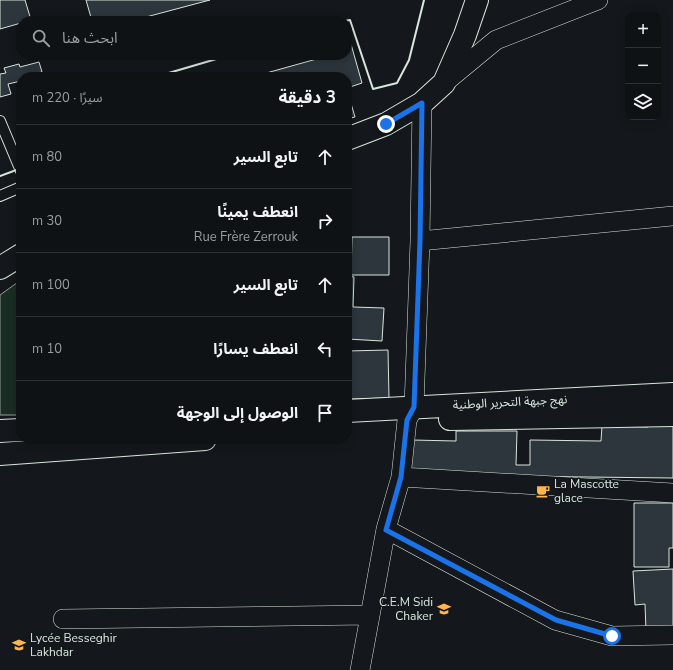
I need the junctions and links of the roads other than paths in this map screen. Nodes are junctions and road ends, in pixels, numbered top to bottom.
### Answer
1 (477, 0) edge
2 (598, 0) edge
3 (444, 83) junction
4 (422, 103) junction
5 (0, 121) edge
6 (352, 136) edge
7 (16, 159) edge
8 (16, 189) edge
9 (0, 196) edge
10 (673, 216) edge
11 (420, 241) junction
12 (16, 258) edge
13 (0, 268) edge
14 (673, 394) edge
15 (352, 411) edge
16 (411, 413) junction
17 (673, 415) edge
18 (352, 425) edge
19 (16, 430) edge
20 (0, 431) edge
21 (137, 444) edge
22 (0, 454) edge
23 (401, 477) junction
24 (673, 493) edge
25 (386, 530) junction
26 (370, 615) junction
27 (63, 619) dead end
28 (673, 635) edge
29 (360, 670) edge

1 - 3 main road
2 - 3 street
3 - 4 main road
4 - 6 main road
4 - 11 street
5 - 7 lane
8 - 9 lane
10 - 11 street
11 - 16 street
12 - 13 main road
14 - 16 main road, نهج جبهة التحرير الوطنية
15 - 16 main road, نهج جبهة التحرير الوطنية
16 - 17 main road, نهج جبهة التحرير الوطنية
16 - 18 main road, نهج جبهة التحرير الوطنية
16 - 23 street
19 - 20 main road
21 - 22 main road
23 - 24 street
23 - 25 street
25 - 26 street
25 - 28 street
26 - 27 street
26 - 29 street

